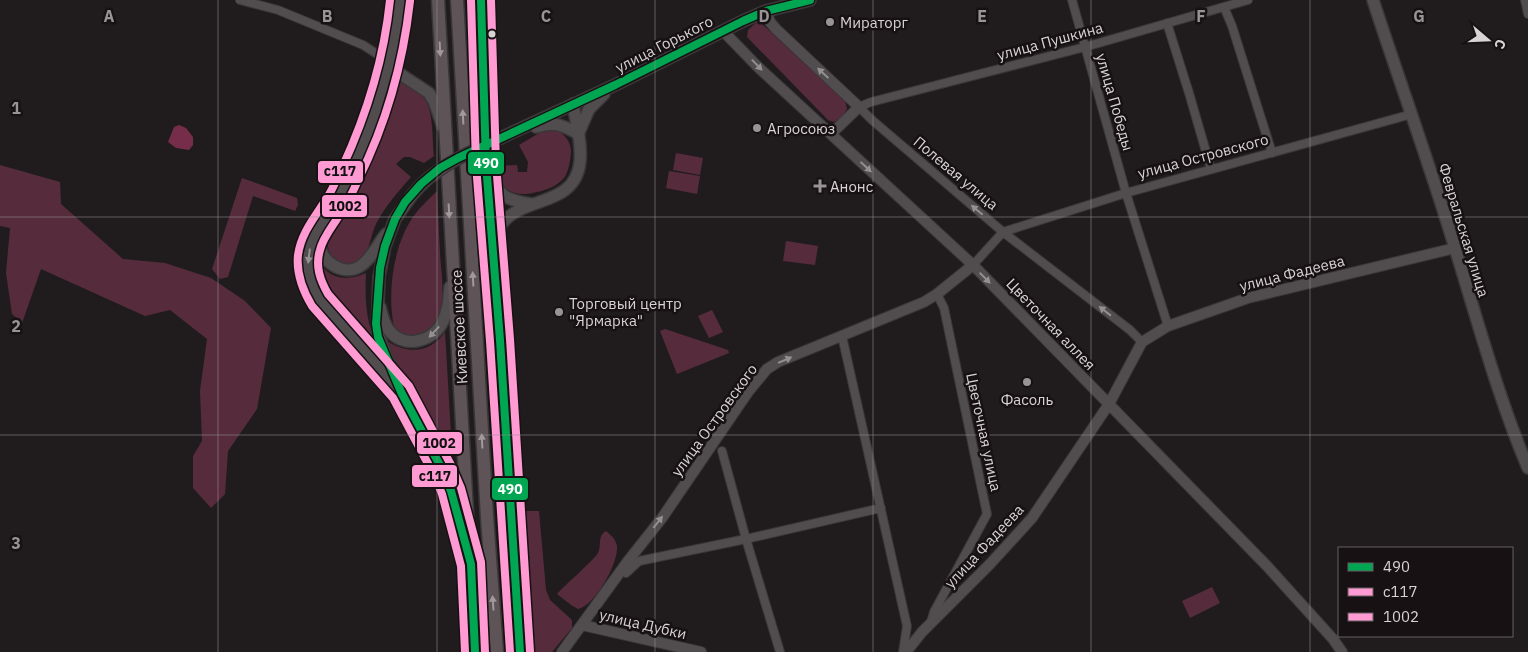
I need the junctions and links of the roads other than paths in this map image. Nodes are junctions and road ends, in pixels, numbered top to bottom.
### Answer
1 (240, 0) edge
2 (400, 0) edge
3 (438, 0) edge
4 (457, 0) edge
5 (481, 0) edge
6 (810, 0) edge
7 (1072, 0) edge
8 (1248, 0) edge
9 (1373, 0) edge
10 (1525, 0) edge
11 (1224, 7) junction
12 (766, 11) junction
13 (1528, 14) edge
14 (1167, 23) junction
15 (723, 31) junction
16 (1084, 47) junction
17 (388, 66) junction
18 (615, 85) junction
19 (573, 104) junction
20 (858, 107) junction
21 (1412, 114) junction
22 (445, 132) junction
23 (579, 134) junction
24 (830, 134) junction
25 (507, 135) junction
26 (1272, 153) junction
27 (486, 164) junction
28 (1211, 170) junction
29 (1126, 193) junction
30 (531, 204) junction
31 (330, 213) junction
32 (390, 229) junction
33 (1003, 232) junction
34 (493, 246) junction
35 (1455, 248) junction
36 (973, 265) junction
37 (452, 270) junction
38 (378, 294) junction
39 (937, 294) junction
40 (1168, 326) junction
41 (842, 336) junction
42 (1142, 342) junction
43 (401, 392) junction
44 (1109, 404) junction
45 (722, 451) dead end
46 (1528, 468) edge
47 (881, 508) junction
48 (746, 539) junction
49 (471, 564) junction
50 (626, 573) dead end
51 (519, 622) junction
52 (930, 624) junction
53 (582, 625) junction
54 (475, 652) edge
55 (497, 652) edge
56 (520, 652) edge
57 (527, 652) edge
58 (562, 652) edge
59 (701, 652) edge
60 (780, 652) edge
61 (904, 652) edge
62 (1342, 652) edge

1 - 17 street
2 - 17 main road
3 -> 22 highway, Киевское шоссе
55 -> 4 highway, Киевское шоссе
5 - 27 main road
6 - 12 main road, улица Горького
7 - 16 street, улица Победы
8 - 11 street, улица Пушкина
9 - 21 main road, Февральская улица
10 - 13 street
11 - 14 street, улица Пушкина
11 - 26 street
12 - 15 main road, улица Горького
20 -> 12 street, Полевая улица
14 - 16 street, улица Пушкина
14 - 28 street
15 - 18 main road, улица Горького
15 -> 24 street, Цветочная аллея
16 - 20 street, улица Пушкина
16 - 29 street, улица Победы
17 - 22 main road
17 - 31 main road
18 - 19 main road
18 - 23 main road
19 - 23 main road
19 - 25 main road
20 - 24 street
33 -> 20 street, Полевая улица
21 - 26 street, улица Островского
21 - 35 main road, Февральская улица
22 -> 37 highway, Киевское шоссе
23 - 25 main road
23 - 30 main road
24 -> 36 street, Цветочная аллея
25 - 32 main road, bridge
26 - 28 street, улица Островского
27 - 30 main road
27 - 34 main road
28 - 29 street, улица Островского
29 - 33 street, улица Островского
29 - 40 street, улица Победы
30 - 34 main road
31 - 32 main road
31 -> 43 main road
32 - 38 main road
33 - 36 street
42 -> 33 street, Полевая улица
34 - 51 main road
35 - 40 street, улица Фадеева
35 - 46 main road, Февральская улица
36 - 39 street, улица Островского
36 -> 44 street, Цветочная аллея
37 -> 38 main road
37 - 49 highway, Киевское шоссе
38 - 43 main road
39 - 41 street, улица Островского
39 - 52 street, Цветочная улица
40 - 42 street, улица Фадеева
41 - 47 street
53 -> 41 street, улица Островского
42 - 44 street, улица Фадеева
43 - 49 main road
44 - 52 street, улица Фадеева
44 - 62 street, Цветочная аллея
45 - 48 street
47 - 48 street
47 - 61 street
48 - 50 street
48 - 60 street
49 - 54 highway, Киевское шоссе
51 - 56 main road
51 - 57 street
52 - 61 street, улица Фадеева
53 - 58 street, улица Дубки
53 - 59 street, улица Дубки

